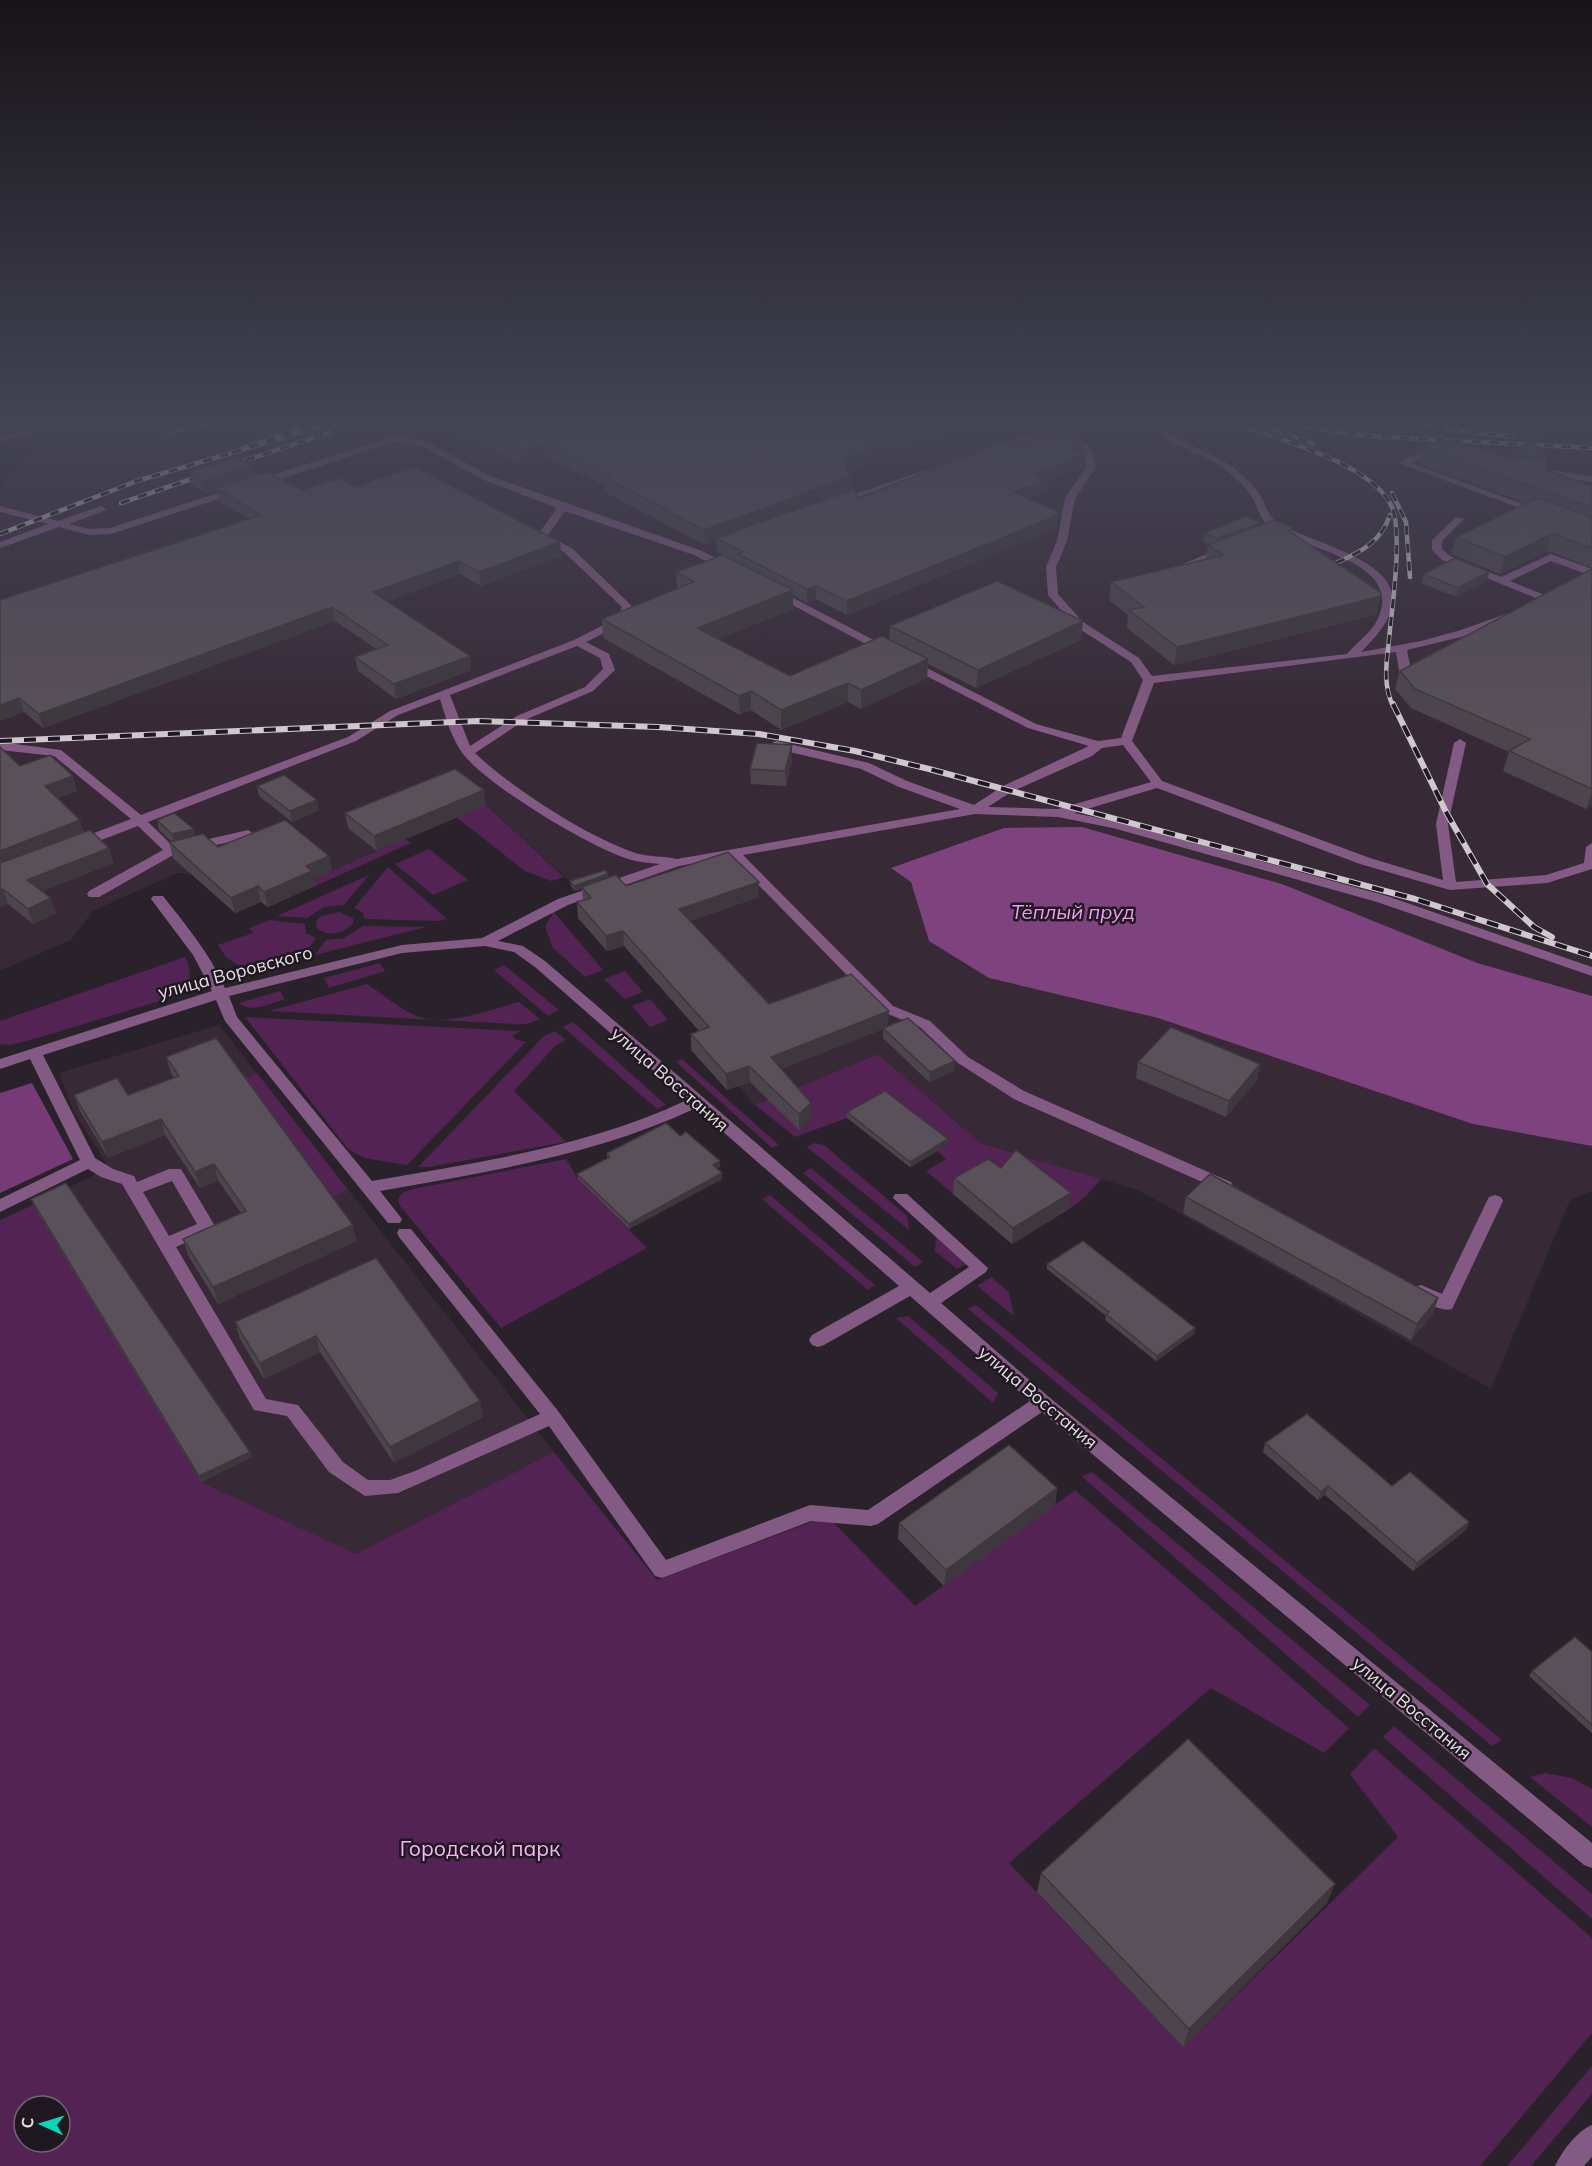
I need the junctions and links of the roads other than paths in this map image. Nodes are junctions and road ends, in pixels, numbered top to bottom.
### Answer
1 (51, 526) edge
2 (65, 526) edge
3 (126, 526) edge
4 (549, 526) edge
5 (619, 526) edge
6 (1065, 526) edge
7 (1270, 526) edge
8 (1452, 526) edge
9 (1240, 544) edge
10 (0, 545) edge
11 (709, 549) edge
12 (698, 553) junction
13 (738, 573) edge
14 (1589, 575) edge
15 (1157, 576) edge
16 (1501, 581) junction
17 (768, 588) edge
18 (1543, 598) edge
19 (1513, 613) edge
20 (578, 642) junction
21 (1401, 648) junction
22 (1352, 654) junction
23 (1406, 676) edge
24 (1149, 680) junction
25 (444, 694) junction
26 (1126, 741) junction
27 (1460, 743) dead end
28 (1098, 745) junction
29 (0, 746) edge
30 (777, 746) edge
31 (468, 752) junction
32 (1158, 784) junction
33 (975, 810) junction
34 (1059, 813) junction
35 (138, 819) junction
36 (248, 834) edge
37 (1592, 847) edge
38 (64, 849) edge
39 (171, 851) junction
40 (734, 853) junction
41 (676, 863) junction
42 (1591, 865) edge
43 (1450, 886) junction
44 (94, 894) dead end
45 (158, 899) dead end
46 (485, 942) junction
47 (1592, 972) edge
48 (222, 993) junction
49 (34, 1053) junction
50 (0, 1064) edge
51 (696, 1102) junction
52 (89, 1162) junction
53 (368, 1186) junction
54 (134, 1190) junction
55 (1242, 1194) edge
56 (901, 1198) dead end
57 (1495, 1201) dead end
58 (0, 1206) edge
59 (166, 1245) junction
60 (1405, 1282) edge
61 (910, 1288) junction
62 (928, 1303) junction
63 (818, 1340) dead end
64 (1043, 1402) junction
65 (552, 1416) junction
66 (1592, 1857) edge
67 (1592, 2137) edge
68 (1568, 2166) edge

1 - 10 street
2 - 3 street
4 - 20 street
5 - 12 street
6 - 24 street
7 - 22 street
8 - 16 street
9 - 15 street
11 - 12 street
12 - 13 street
14 - 16 street
16 - 18 street
17 - 28 street
19 - 21 street
20 - 25 street
20 - 31 street
21 - 22 street
21 - 23 street
22 - 24 street
24 - 26 street
25 - 31 street
25 - 35 street
26 - 28 street
26 - 32 street
27 - 43 street
28 - 33 street
29 - 35 street
30 - 33 street
31 - 41 street
32 - 34 street
32 - 43 street
33 - 34 street
33 - 40 street
34 - 47 street
35 - 38 street
35 - 39 street
36 - 39 street
37 - 42 street
39 - 44 street
40 - 41 street
40 - 55 street
41 - 46 street
42 - 43 street
45 - 48 street
46 - 48 street, улица Воровского
46 - 51 street, улица Восстания
48 - 49 street, улица Воровского
48 - 53 street
49 - 50 street, улица Воровского
49 - 52 street
51 - 53 street
51 - 61 street, улица Восстания
52 - 54 street
52 - 58 street
53 - 65 street
54 - 59 street
54 - 59 street
56 - 62 street
57 - 60 street
59 - 65 street
61 - 62 street, улица Восстания
61 - 63 street
62 - 64 street, улица Восстания
64 - 65 street
64 - 66 street, улица Восстания
67 - 68 street

